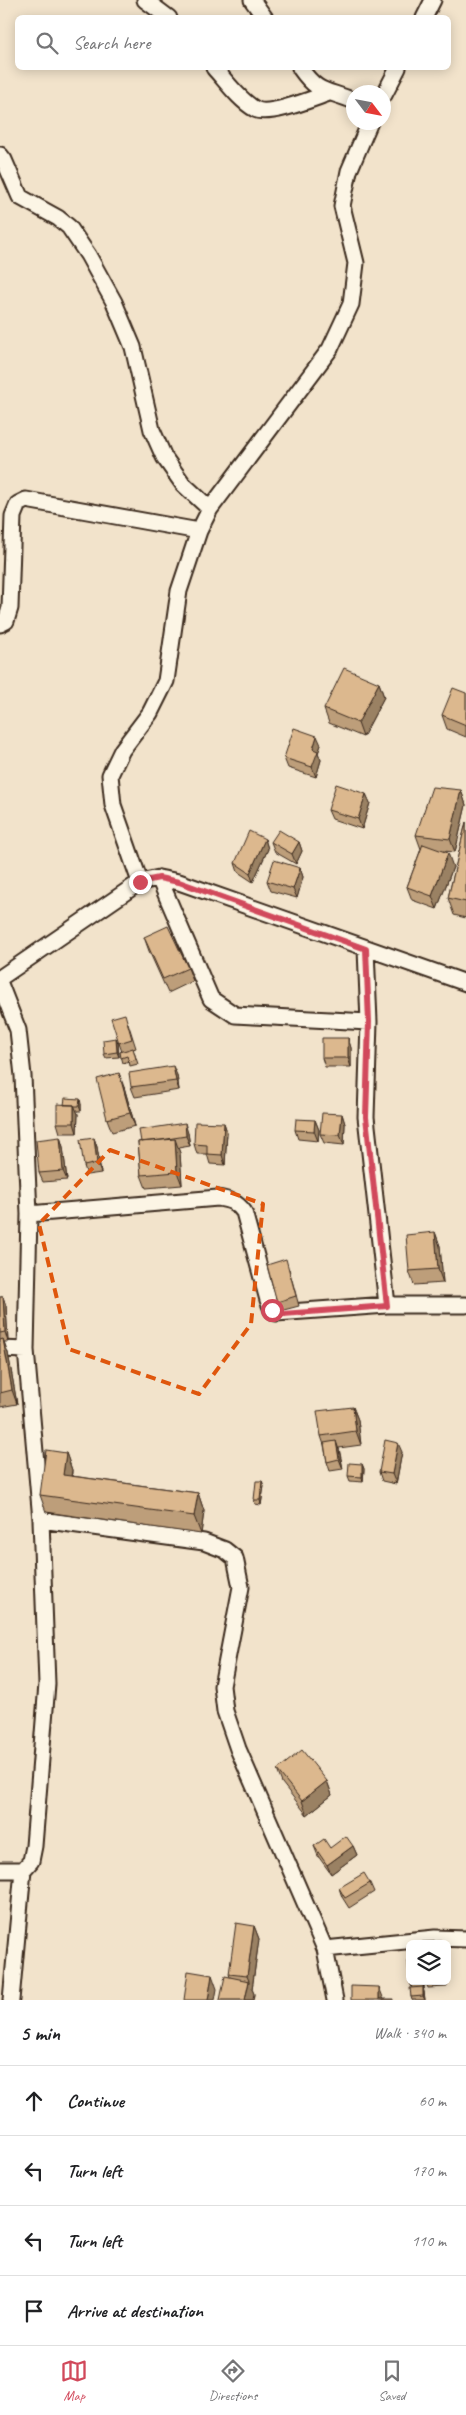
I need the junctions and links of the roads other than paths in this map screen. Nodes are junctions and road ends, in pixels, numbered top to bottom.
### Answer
1 (146, 0) edge
2 (252, 0) edge
3 (433, 0) edge
4 (165, 15) edge
5 (263, 15) edge
6 (426, 15) edge
7 (216, 70) edge
8 (301, 70) edge
9 (397, 70) edge
10 (389, 85) edge
11 (330, 93) junction
12 (346, 98) edge
13 (367, 130) edge
14 (0, 155) edge
15 (210, 509) junction
16 (199, 531) junction
17 (0, 624) edge
18 (159, 878) junction
19 (140, 882) junction
20 (366, 949) junction
21 (0, 978) edge
22 (466, 983) edge
23 (0, 984) edge
24 (369, 1022) junction
25 (29, 1214) junction
26 (466, 1305) edge
27 (387, 1306) junction
28 (0, 1349) edge
29 (26, 1350) junction
30 (41, 1520) junction
31 (0, 1870) edge
32 (22, 1870) junction
33 (466, 1939) edge
34 (325, 1949) junction
35 (11, 2000) edge
36 (334, 2000) edge

1 - 4 street
2 - 5 street
3 - 6 street
7 - 11 street
8 - 11 street
9 - 10 street
11 - 12 street
13 - 15 street
14 - 15 street
15 - 16 street
16 - 17 street
16 - 19 street
18 - 19 street
18 - 20 street
18 - 24 street
19 - 21 street
20 - 22 street
20 - 24 street
23 - 25 street
24 - 27 street
25 - 27 street
25 - 29 street
26 - 27 street
28 - 29 street
29 - 30 street
30 - 32 street
30 - 34 street
31 - 32 street
32 - 35 street
33 - 34 street
34 - 36 street

